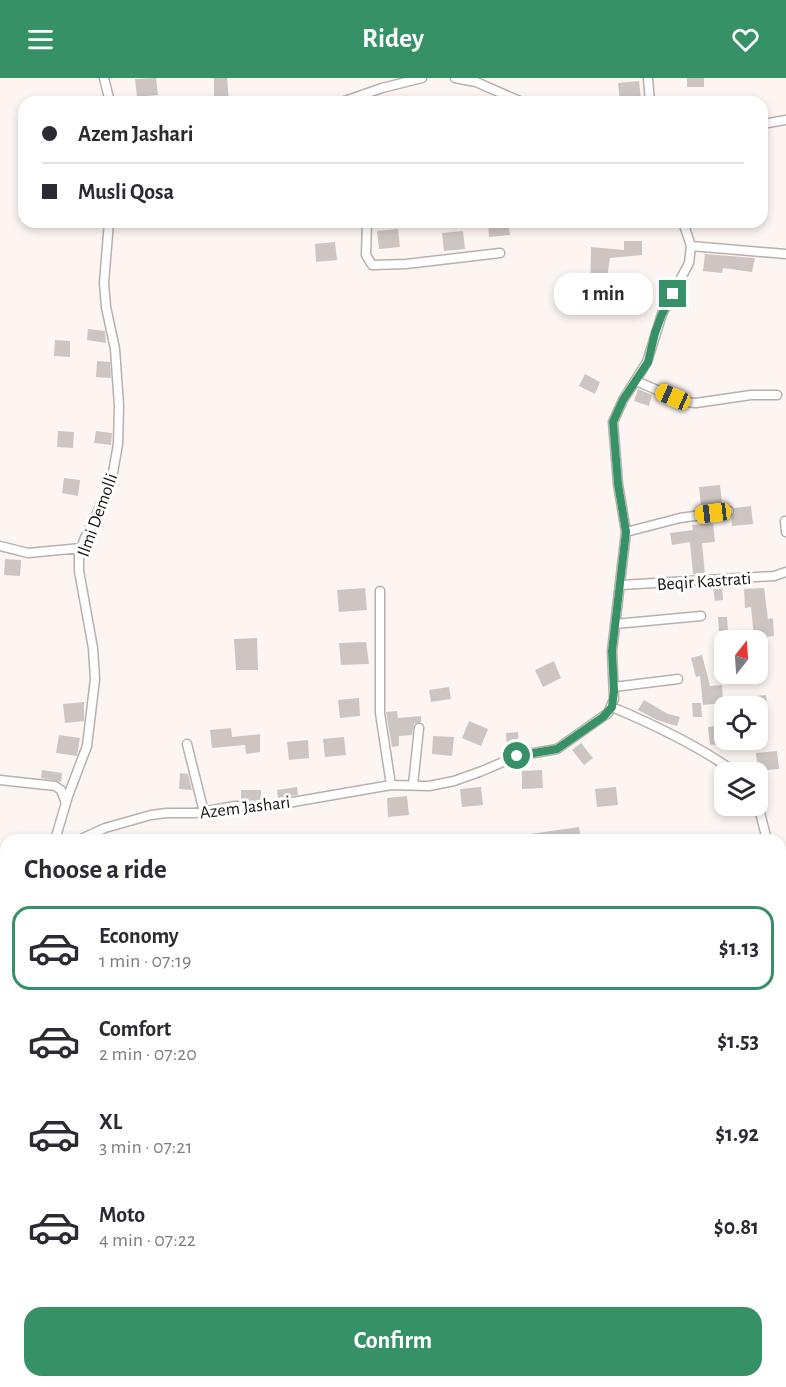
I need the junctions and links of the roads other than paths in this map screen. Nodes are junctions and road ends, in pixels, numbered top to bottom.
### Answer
1 (104, 78) edge
2 (422, 78) edge
3 (455, 78) edge
4 (648, 78) edge
5 (108, 96) edge
6 (359, 96) edge
7 (508, 96) edge
8 (650, 96) edge
9 (786, 120) edge
10 (768, 123) edge
11 (109, 228) edge
12 (367, 228) edge
13 (686, 228) edge
14 (692, 246) junction
15 (500, 253) dead end
16 (786, 254) edge
17 (636, 381) junction
18 (777, 395) dead end
19 (729, 512) dead end
20 (784, 521) dead end
21 (626, 532) junction
22 (786, 532) edge
23 (0, 546) edge
24 (81, 548) junction
25 (786, 572) edge
26 (621, 585) junction
27 (380, 591) dead end
28 (701, 616) dead end
29 (615, 624) junction
30 (678, 679) dead end
31 (614, 687) junction
32 (612, 707) junction
33 (419, 728) dead end
34 (187, 744) dead end
35 (720, 762) edge
36 (0, 780) edge
37 (391, 785) junction
38 (413, 785) junction
39 (66, 804) junction
40 (204, 812) junction
41 (761, 816) edge
42 (57, 834) edge
43 (92, 834) edge
44 (765, 834) edge

1 - 5 street
2 - 6 street
3 - 7 street
4 - 8 street
9 - 10 street
11 - 24 street, Ilmi Demolli
12 - 15 street
13 - 14 street
14 - 16 street
14 - 17 street
17 - 18 street
17 - 21 street
19 - 21 street
20 - 22 street
21 - 26 street
23 - 24 street
24 - 39 street, Ilmi Demolli
25 - 26 street, Beqir Kastrati
26 - 29 street
27 - 37 street
28 - 29 street, Beqir Kastrati
29 - 31 street
30 - 31 street
31 - 32 street
32 - 35 street
32 - 38 street, Azem Jashari
33 - 38 street
34 - 40 street
36 - 39 street
37 - 38 street, Azem Jashari
37 - 40 street, Azem Jashari
39 - 42 street, Ilmi Demolli
40 - 43 street, Azem Jashari
41 - 44 street

